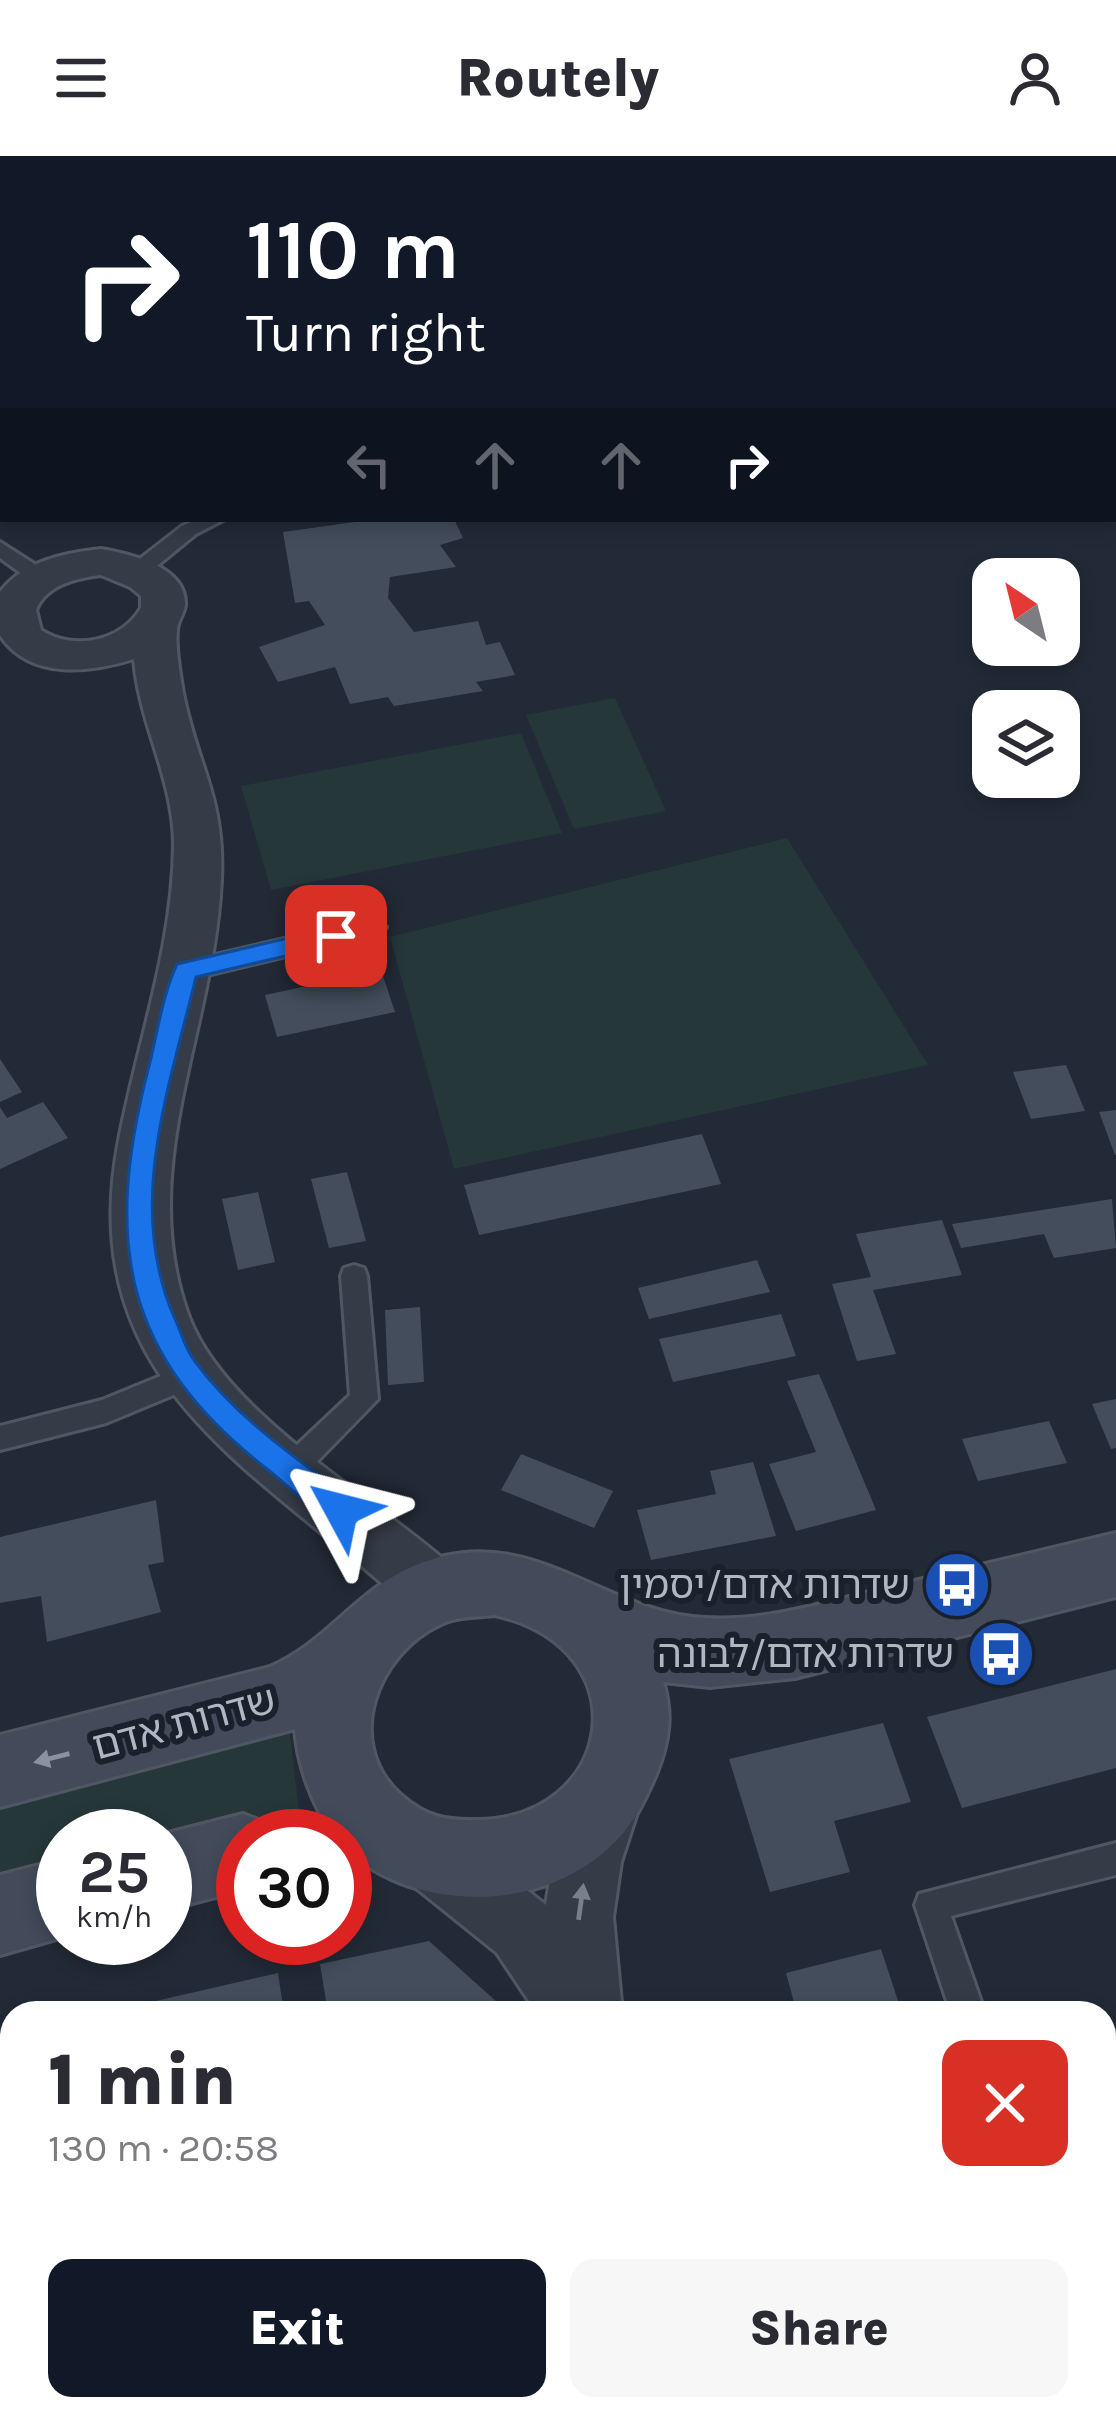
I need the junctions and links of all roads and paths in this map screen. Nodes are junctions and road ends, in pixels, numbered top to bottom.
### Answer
1 (208, 522) edge
2 (0, 548) edge
3 (139, 570) junction
4 (40, 577) junction
5 (154, 626) junction
6 (8, 628) edge
7 (67, 655) junction
8 (170, 723) junction
9 (374, 927) dead end
10 (186, 970) junction
11 (354, 1276) dead end
12 (190, 1376) junction
13 (0, 1438) edge
14 (290, 1470) junction
15 (1116, 1565) edge
16 (435, 1591) junction
17 (586, 1618) junction
18 (795, 1644) junction
19 (355, 1649) junction
20 (620, 1771) junction
21 (0, 1772) edge
22 (379, 1841) edge
23 (1116, 1859) edge
24 (36, 1905) edge
25 (0, 1915) edge
26 (574, 2001) edge
27 (582, 2001) edge
28 (964, 2001) edge

1 - 3 lane
2 - 4 lane
3 - 4 street
3 - 5 street
4 - 6 street
5 - 7 street
5 - 8 street
6 - 7 street
7 - 8 street
8 - 10 street
9 - 10 lane
10 - 12 street
11 - 14 lane
12 - 13 lane
12 - 14 street
14 - 16 street
15 - 18 street, שדרות אדם
16 - 17 street, שדרות אדם
16 - 19 street, שדרות אדם
17 - 18 street, שדרות אדם
17 - 20 street, שדרות אדם
18 - 20 street, שדרות אדם
19 -> 21 street, שדרות אדם
19 - 22 street, שדרות אדם
20 - 22 street, שדרות אדם
27 -> 20 street
22 - 26 street
23 - 28 lane
24 - 25 street

